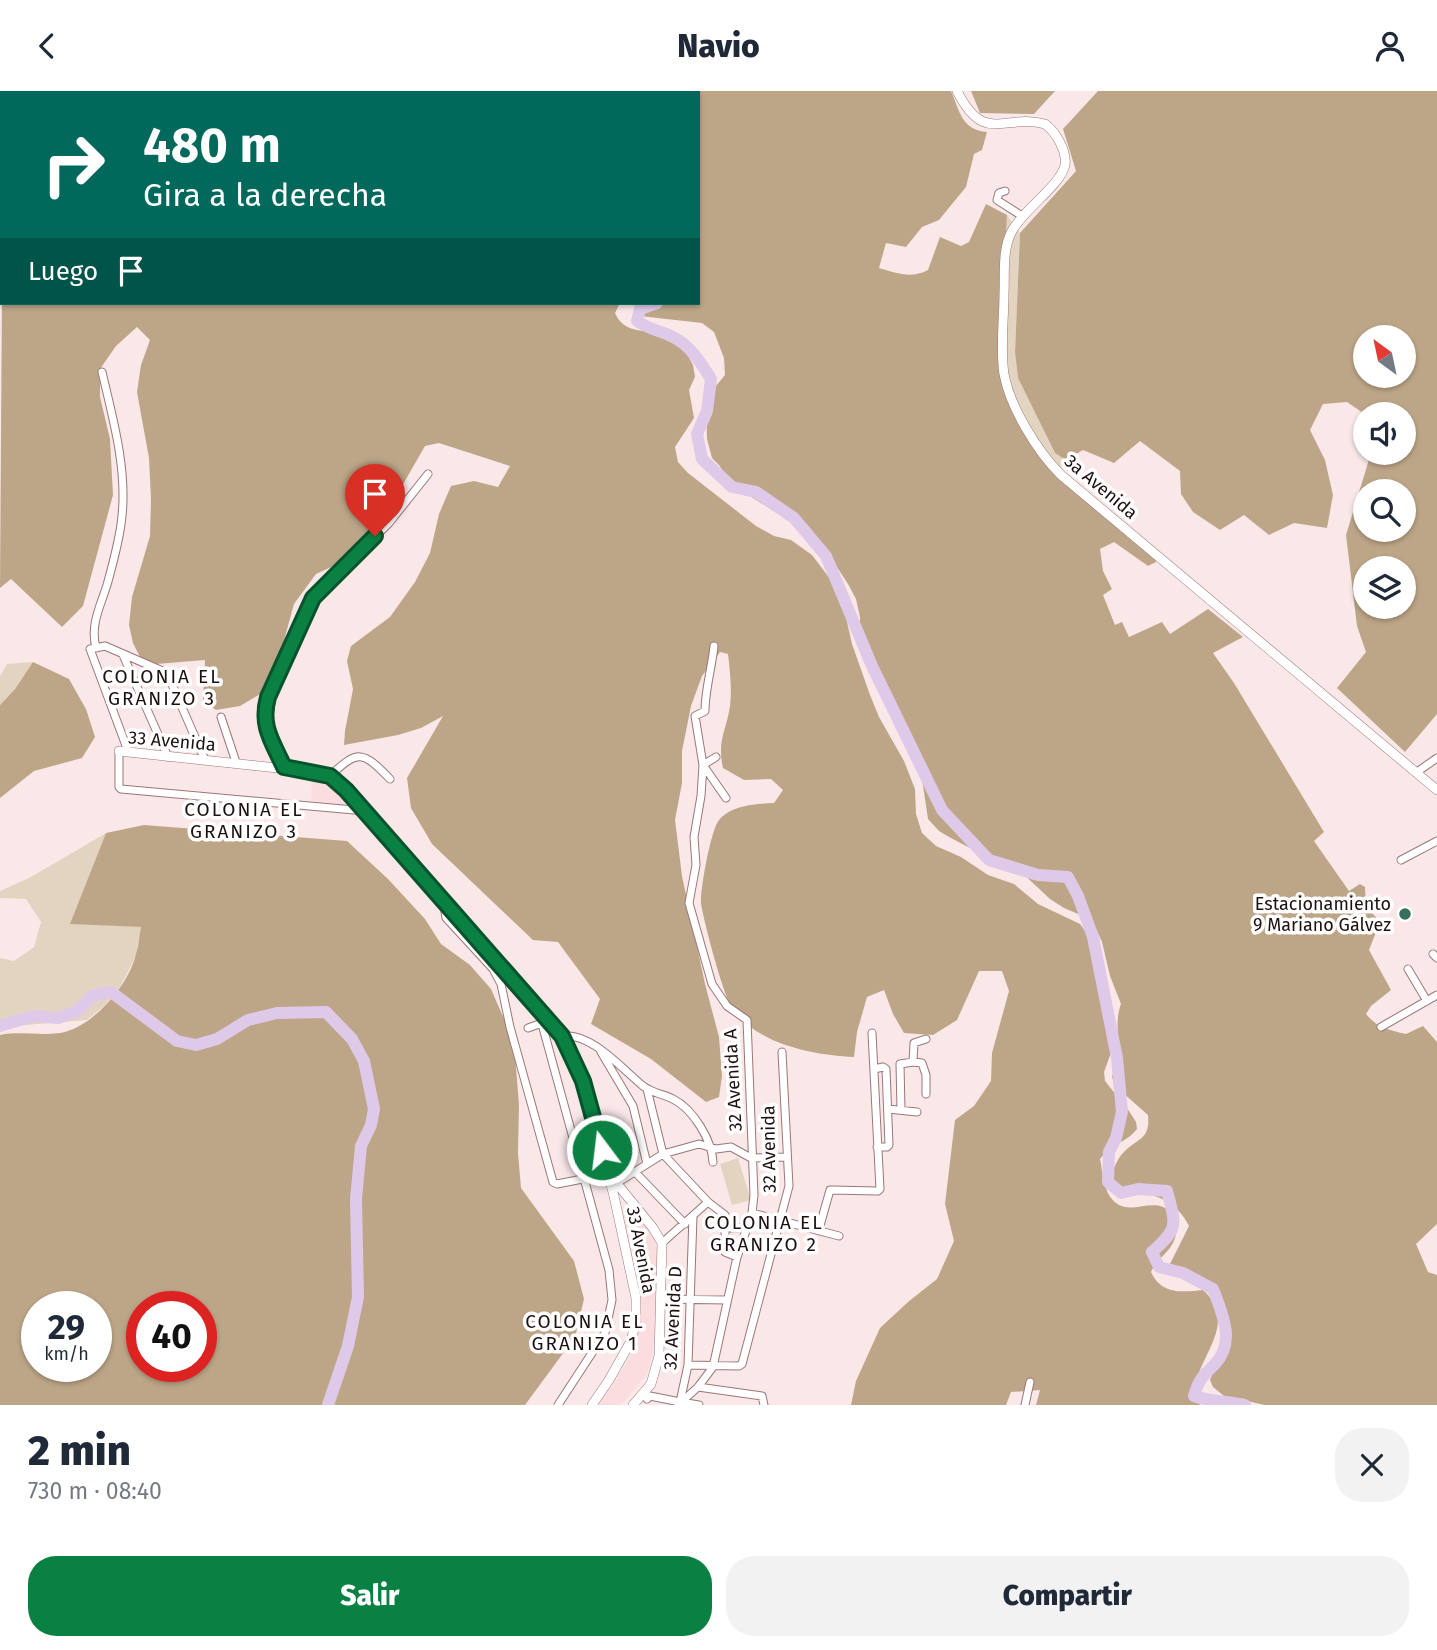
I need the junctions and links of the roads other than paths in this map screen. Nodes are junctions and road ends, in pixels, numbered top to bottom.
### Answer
1 (957, 91) edge
2 (1005, 191) dead end
3 (1022, 216) junction
4 (102, 372) dead end
5 (428, 474) dead end
6 (714, 646) dead end
7 (96, 648) junction
8 (123, 655) junction
9 (714, 707) dead end
10 (705, 708) junction
11 (221, 717) dead end
12 (123, 751) junction
13 (168, 757) junction
14 (716, 757) dead end
15 (1437, 758) edge
16 (205, 760) junction
17 (236, 762) junction
18 (703, 765) junction
19 (284, 767) junction
20 (1417, 772) junction
21 (330, 776) junction
22 (390, 779) dead end
23 (1437, 790) edge
24 (726, 798) dead end
25 (365, 811) junction
26 (1437, 841) edge
27 (1401, 860) dead end
28 (448, 904) junction
29 (1408, 969) dead end
30 (1437, 995) edge
31 (1426, 1001) junction
32 (540, 1013) junction
33 (542, 1024) junction
34 (1381, 1027) dead end
35 (528, 1028) dead end
36 (872, 1033) dead end
37 (562, 1036) junction
38 (926, 1039) dead end
39 (600, 1050) junction
40 (782, 1052) dead end
41 (913, 1062) junction
42 (874, 1069) junction
43 (647, 1089) junction
44 (926, 1094) dead end
45 (888, 1109) junction
46 (901, 1110) junction
47 (916, 1112) dead end
48 (877, 1147) junction
49 (711, 1148) junction
50 (663, 1154) junction
51 (787, 1157) junction
52 (751, 1158) junction
53 (713, 1162) dead end
54 (647, 1164) junction
55 (635, 1172) junction
56 (608, 1174) junction
57 (583, 1178) junction
58 (617, 1183) junction
59 (619, 1195) junction
60 (708, 1202) junction
61 (752, 1213) junction
62 (693, 1216) junction
63 (781, 1222) junction
64 (685, 1224) junction
65 (725, 1228) junction
66 (745, 1229) junction
67 (819, 1229) junction
68 (839, 1236) dead end
69 (662, 1243) junction
70 (737, 1257) junction
71 (662, 1299) junction
72 (691, 1300) junction
73 (727, 1300) junction
74 (688, 1365) junction
75 (713, 1367) junction
76 (1030, 1382) dead end
77 (698, 1387) junction
78 (646, 1400) edge
79 (679, 1403) edge
80 (558, 1405) edge
81 (592, 1405) edge
82 (633, 1405) edge
83 (699, 1405) edge
84 (764, 1405) edge
85 (1025, 1405) edge

1 - 3 street, 3a Avenida
2 - 3 street
3 - 20 street, 3a Avenida
4 - 7 street
5 - 19 street
6 - 10 street, 32 Avenida A
7 - 8 street
7 - 12 street
8 - 13 street
8 - 16 street
9 - 10 street
10 - 18 street, 32 Avenida A
11 - 17 street
12 - 13 street, 33 Avenida
12 - 25 street, 33 Avenida
13 - 16 street, 33 Avenida
14 - 18 street
15 - 20 street
16 - 17 street, 33 Avenida
17 - 19 street, 33 Avenida
18 - 24 street
18 - 52 street, 32 Avenida A
19 - 21 street, 33 Avenida
20 - 23 street, 3a Avenida
21 - 22 street
21 - 25 street, 33 Avenida
25 - 28 street, 33 Avenida
26 - 27 street
28 - 32 street, 33 Avenida
28 - 57 street
29 - 31 street
30 - 31 street
31 - 34 street
32 - 33 street
32 - 37 street, 33 Avenida
33 - 35 street
33 - 57 street
36 - 42 street
37 - 39 street
37 - 56 street, 33 Avenida
38 - 41 street
39 - 43 street
39 - 54 street
40 - 51 street, 32 Avenida
41 - 44 street
41 - 46 street
42 - 45 street
42 - 48 street
43 - 49 street
43 - 50 street
45 - 46 street
45 - 48 street
46 - 47 street
48 - 67 street
49 - 50 street
49 - 52 street
49 - 53 street
50 - 54 street
50 - 60 street
51 - 52 street
51 - 63 street, 32 Avenida
52 - 61 street, 32 Avenida A
54 - 55 street
55 - 58 street
55 - 64 street
56 - 57 street
56 - 58 street, 33 Avenida
56 - 59 street, 33 Avenida
57 - 80 street
58 - 59 street, 33 Avenida
59 - 69 street, 33 Avenida
59 - 81 street, 33 Avenida
60 - 62 street
60 - 65 street
61 - 63 street
61 - 66 street, 32 Avenida A
62 - 64 street
62 - 72 street, 32 Avenida D
63 - 67 street
63 - 75 street, 32 Avenida
64 - 69 street
65 - 66 street
65 - 70 street
66 - 70 street, 32 Avenida A
67 - 68 street
69 - 71 street, 33 Avenida
70 - 73 street, 32 Avenida A
71 - 72 street
71 - 78 street, 33 Avenida
72 - 73 street
72 - 74 street, 32 Avenida D
73 - 75 street, 32 Avenida A
74 - 75 street
74 - 79 street, 32 Avenida D
75 - 77 street
76 - 85 street
77 - 79 street
77 - 84 street
78 - 79 street
78 - 82 street, 33 Avenida
79 - 83 street

